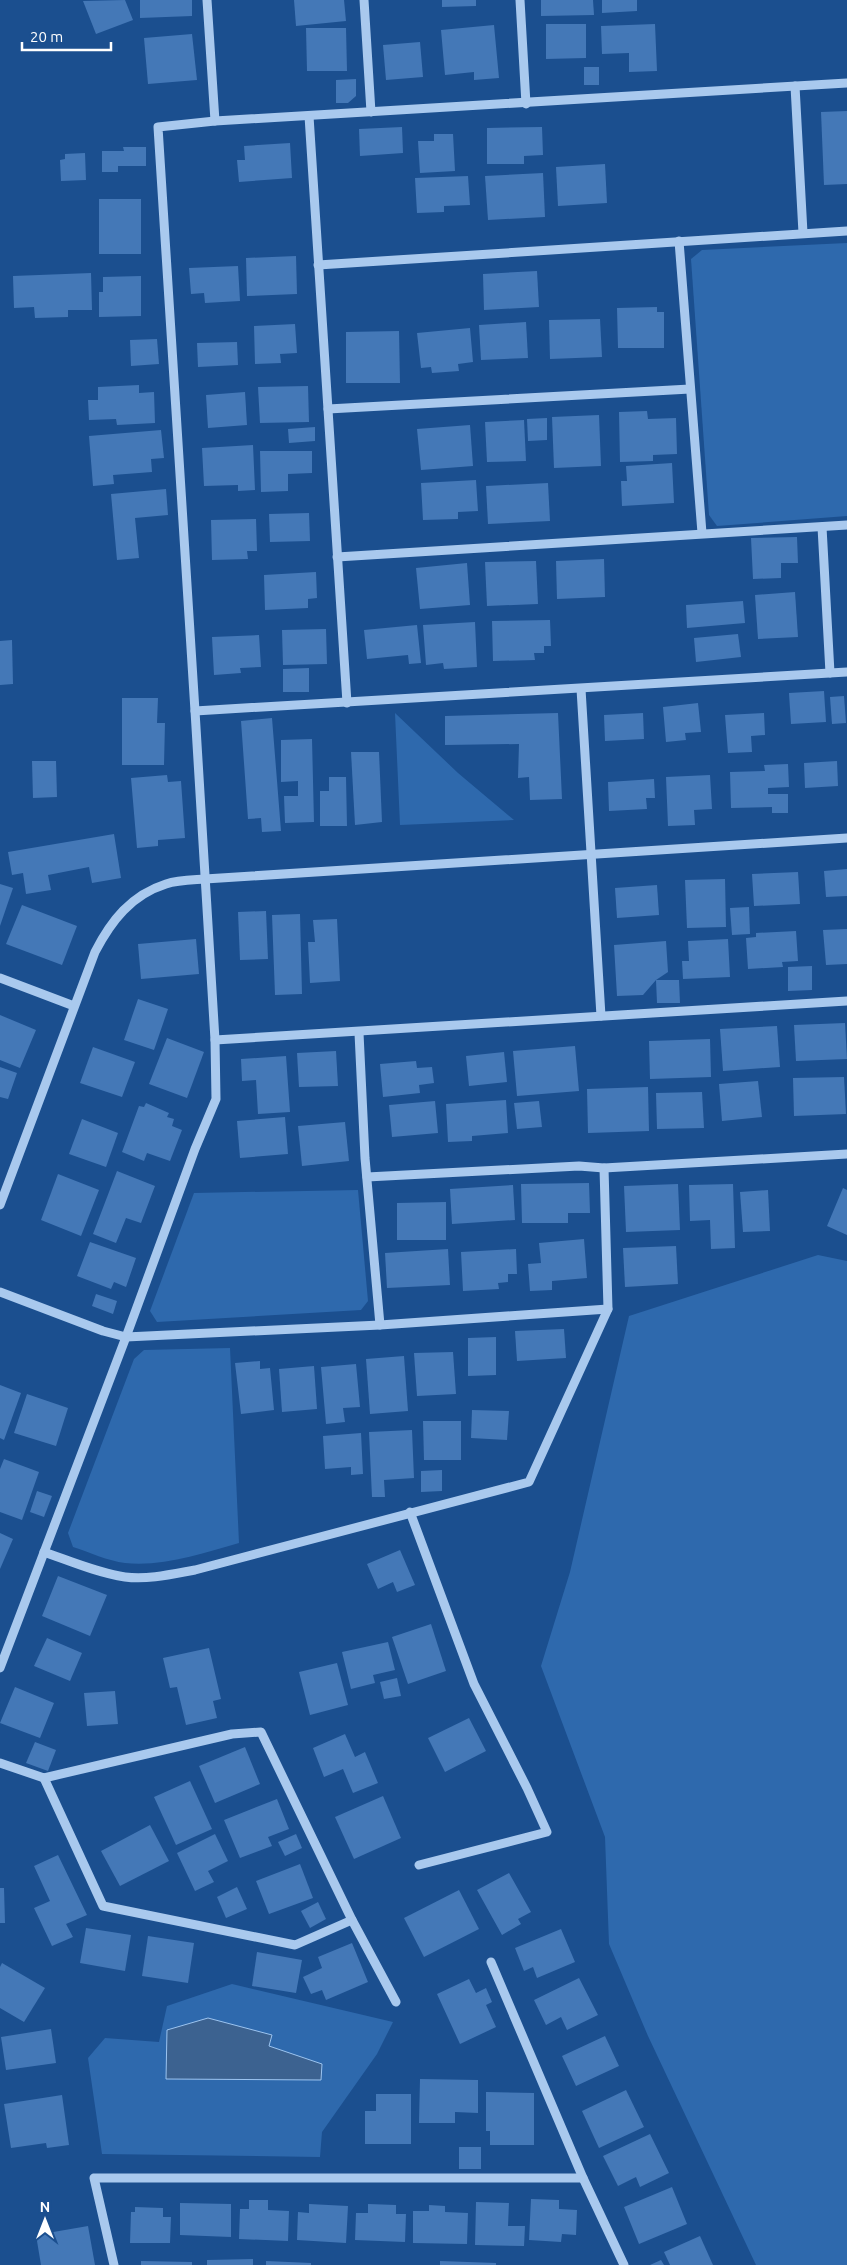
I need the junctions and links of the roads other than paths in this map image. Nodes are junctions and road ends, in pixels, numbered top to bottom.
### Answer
1 (207, 0) edge
2 (364, 0) edge
3 (520, 0) edge
4 (847, 83) edge
5 (795, 86) junction
6 (526, 104) junction
7 (371, 112) junction
8 (309, 116) junction
9 (215, 121) junction
10 (847, 231) edge
11 (802, 233) junction
12 (679, 241) junction
13 (318, 264) junction
14 (690, 389) junction
15 (328, 409) junction
16 (847, 526) edge
17 (822, 527) junction
18 (702, 534) junction
19 (336, 558) junction
20 (847, 672) edge
21 (830, 673) junction
22 (581, 689) junction
23 (347, 703) junction
24 (195, 711) junction
25 (847, 838) edge
26 (591, 853) junction
27 (205, 879) junction
28 (0, 978) edge
29 (847, 1002) edge
30 (74, 1006) junction
31 (601, 1016) junction
32 (359, 1033) junction
33 (215, 1040) junction
34 (846, 1151) edge
35 (604, 1168) junction
36 (367, 1177) junction
37 (0, 1205) edge
38 (0, 1292) edge
39 (608, 1309) junction
40 (380, 1325) junction
41 (126, 1337) junction
42 (410, 1512) junction
43 (44, 1552) junction
44 (0, 1668) edge
45 (0, 1763) edge
46 (44, 1778) junction
47 (419, 1865) dead end
48 (352, 1920) junction
49 (491, 1962) dead end
50 (396, 2002) dead end
51 (583, 2178) junction
52 (114, 2265) edge
53 (624, 2265) edge

1 - 9 street
2 - 7 street
3 - 6 street
4 - 5 street
5 - 6 street
5 - 11 street
6 - 7 street
7 - 8 street
8 - 9 street
8 - 13 street
9 - 24 street
10 - 11 street
11 - 12 street
12 - 13 street
12 - 14 street
13 - 15 street
14 - 15 street
14 - 18 street
15 - 19 street
16 - 17 street
17 - 18 street
17 - 21 street
18 - 19 street
19 - 23 street
20 - 21 street
21 - 22 street
22 - 23 street
22 - 26 street
23 - 24 street
24 - 27 street
25 - 26 street
26 - 27 street
26 - 31 street
27 - 30 street
27 - 33 street
28 - 30 street
29 - 31 street
30 - 37 street
31 - 32 street
32 - 33 street
32 - 36 street
33 - 41 street
34 - 35 street
35 - 36 street
35 - 39 street
36 - 40 street
38 - 41 street
39 - 40 street
39 - 42 street
40 - 41 street
41 - 43 street
42 - 43 street
42 - 47 street
43 - 44 street
45 - 46 street
46 - 48 street
46 - 48 street
48 - 50 street
49 - 51 street
51 - 52 street
51 - 53 street

